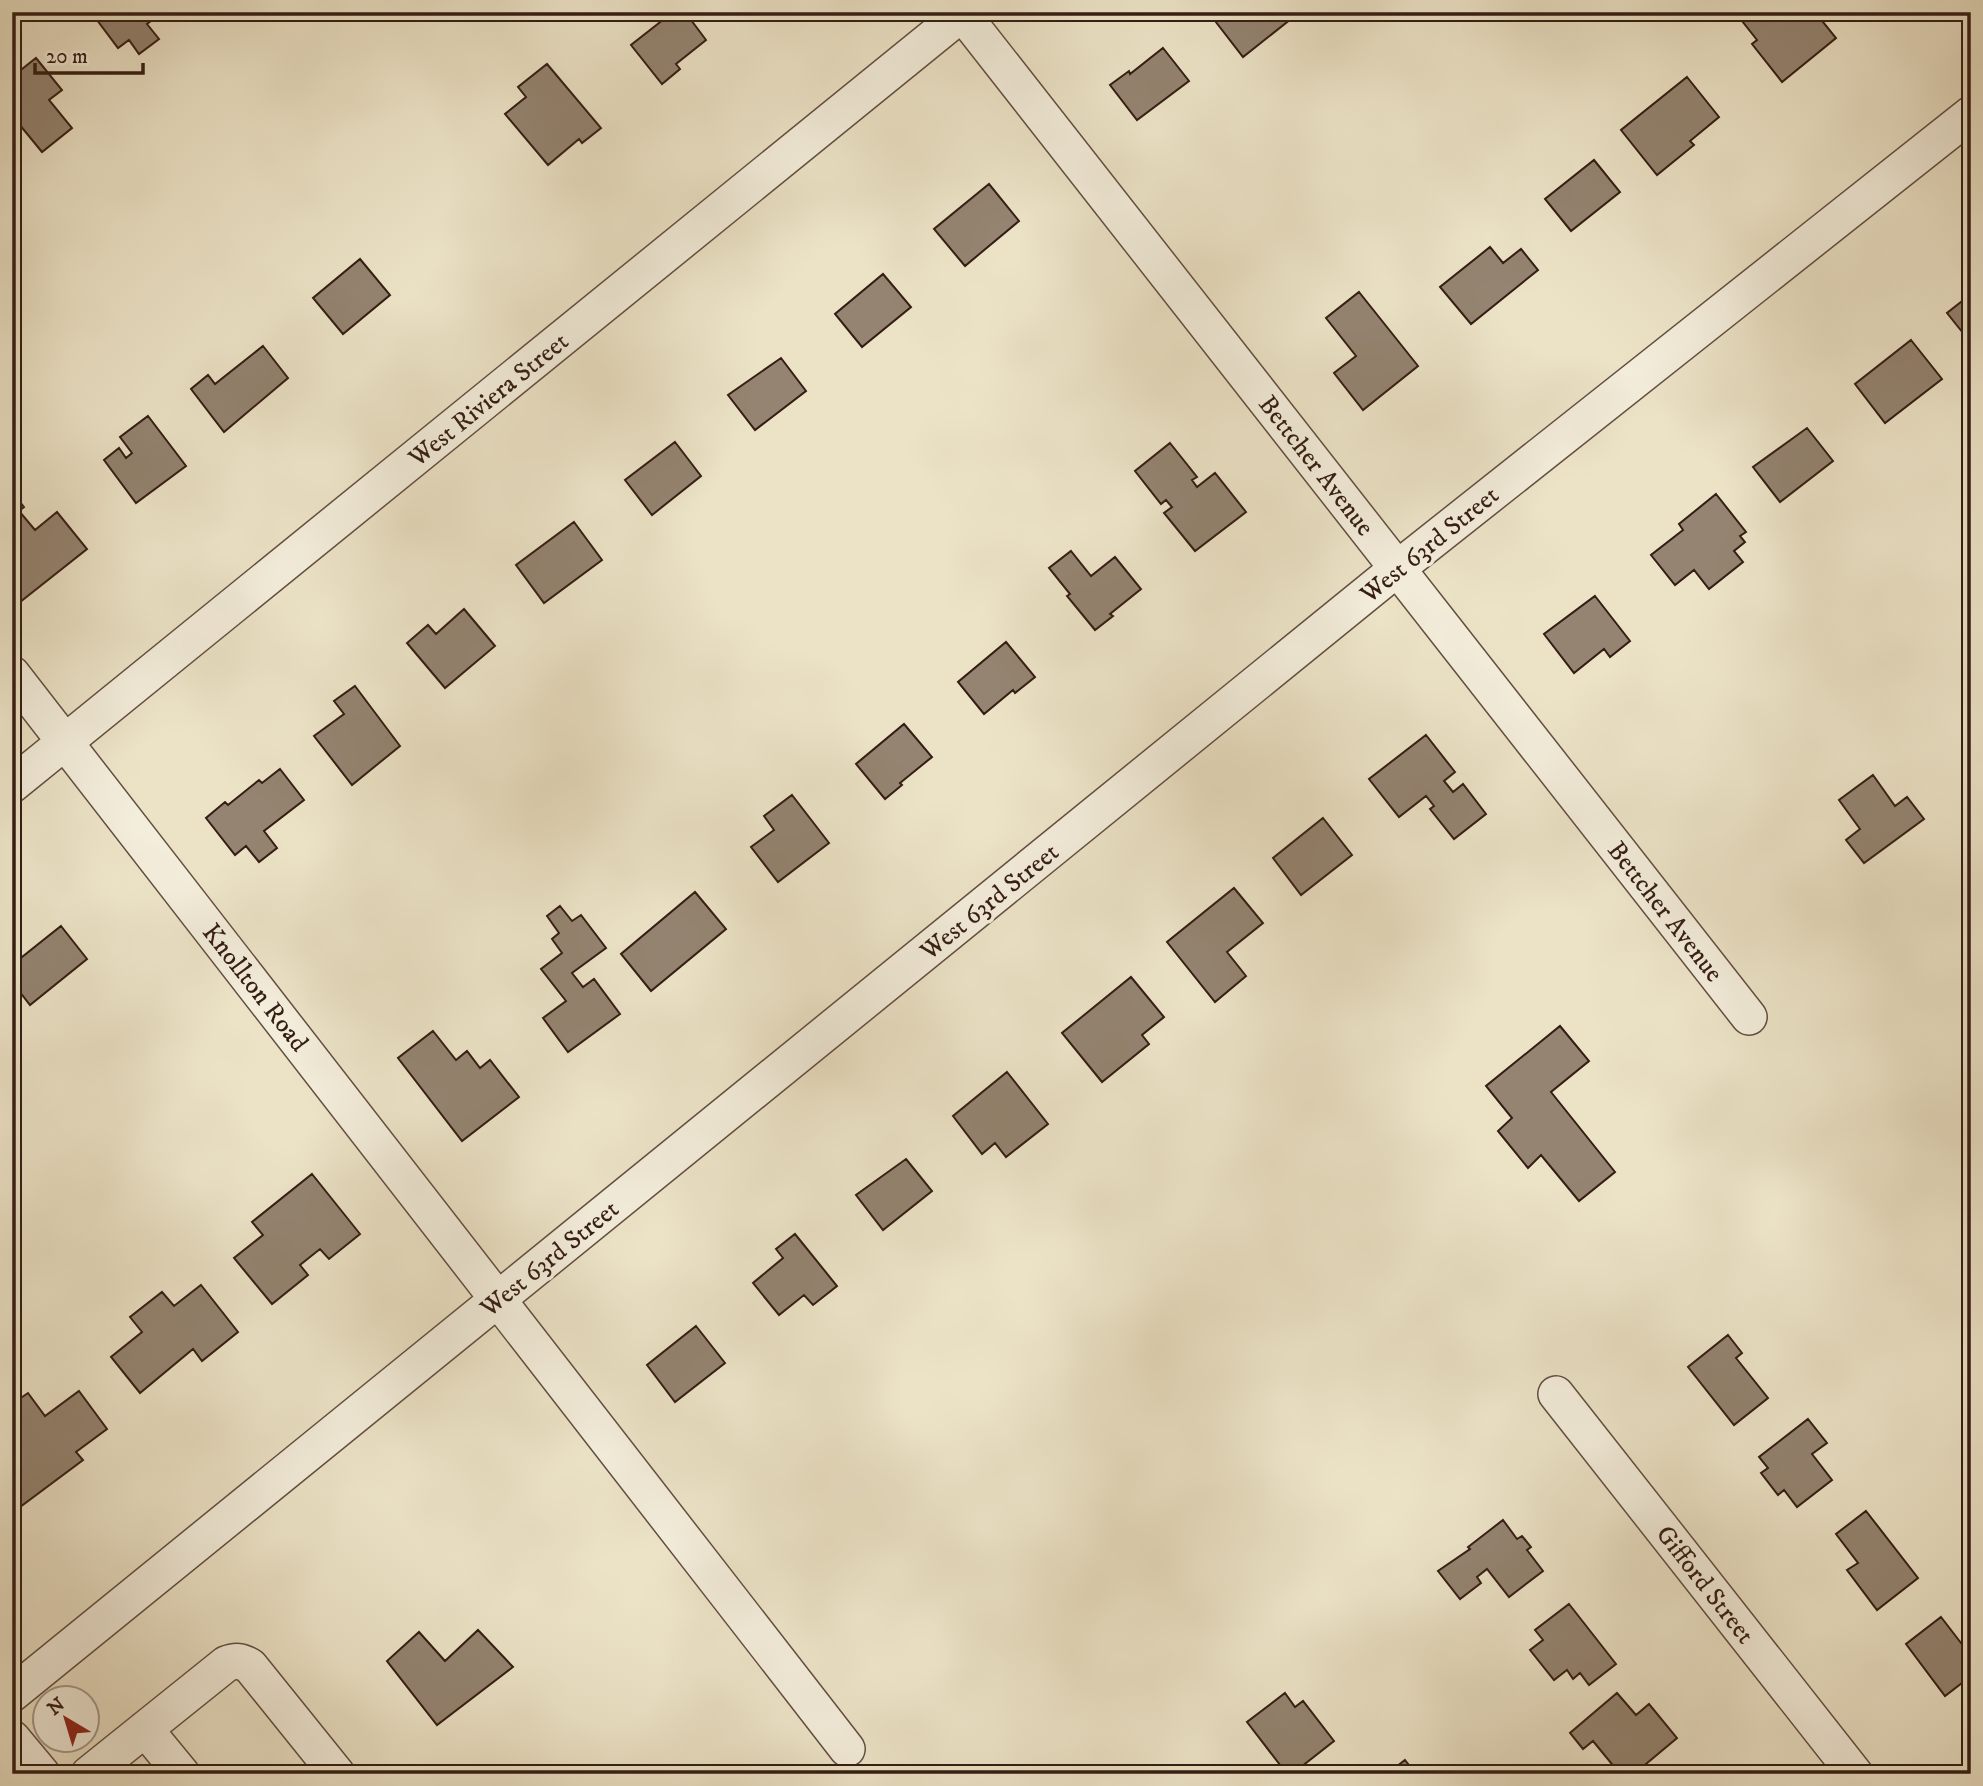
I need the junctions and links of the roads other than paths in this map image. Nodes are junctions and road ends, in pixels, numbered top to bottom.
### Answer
1 (963, 13) edge
2 (1971, 114) edge
3 (1398, 568) junction
4 (12, 674) edge
5 (66, 741) junction
6 (12, 785) edge
7 (1749, 1017) dead end
8 (498, 1300) junction
9 (1556, 1394) dead end
10 (12, 1694) edge
11 (145, 1729) junction
12 (12, 1738) edge
13 (847, 1749) dead end
14 (42, 1774) edge
15 (89, 1774) edge
16 (182, 1774) edge
17 (337, 1774) edge
18 (1855, 1774) edge

1 - 3 street, Bettcher Avenue
1 - 5 street, West Riviera Street
2 - 3 street, West 63rd Street
3 - 7 street, Bettcher Avenue
3 - 8 street, West 63rd Street
4 - 5 street, Knollton Road
5 - 6 street, West Riviera Street
5 - 8 street, Knollton Road
8 - 10 street, West 63rd Street
8 - 13 street, Knollton Road
9 - 18 street, Gifford Street
11 - 15 street
11 - 16 street
11 - 17 street
12 - 14 street

